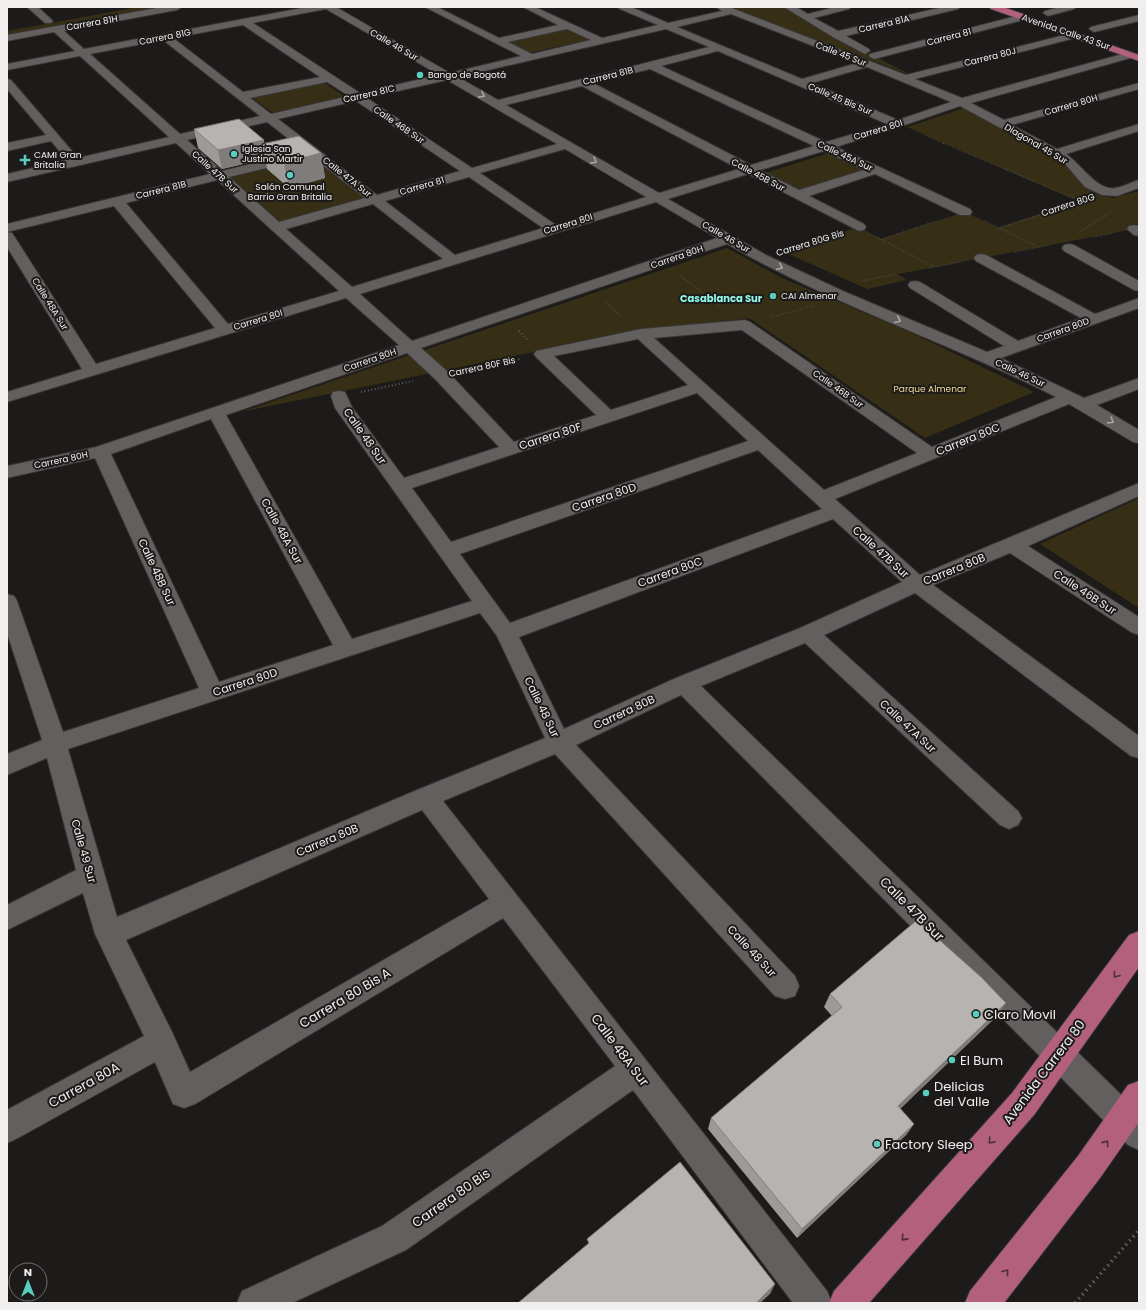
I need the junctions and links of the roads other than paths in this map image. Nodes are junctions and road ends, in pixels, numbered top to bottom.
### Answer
1 (32, 7) edge
2 (128, 7) edge
3 (177, 7) edge
4 (322, 7) edge
5 (329, 7) edge
6 (430, 7) edge
7 (528, 7) edge
8 (623, 7) edge
9 (721, 7) edge
10 (789, 7) edge
11 (846, 7) edge
12 (954, 7) edge
13 (994, 7) edge
14 (1071, 7) edge
15 (1037, 9) dead end
16 (732, 11) junction
17 (1048, 13) junction
18 (806, 17) junction
19 (1024, 17) junction
20 (1139, 18) edge
21 (1068, 19) dead end
22 (245, 22) junction
23 (52, 25) junction
24 (567, 26) junction
25 (667, 26) junction
26 (1091, 27) joint
27 (7, 29) edge
28 (1109, 34) dead end
29 (836, 35) junction
30 (1076, 36) junction
31 (165, 37) junction
32 (7, 38) edge
33 (600, 41) junction
34 (498, 42) junction
35 (719, 48) junction
36 (82, 53) junction
37 (1135, 56) edge
38 (530, 57) junction
39 (870, 60) junction
40 (651, 65) junction
41 (7, 67) edge
42 (448, 76) junction
43 (909, 77) junction
44 (329, 78) junction
45 (7, 82) edge
46 (582, 82) junction
47 (801, 83) junction
48 (1139, 86) edge
49 (242, 96) junction
50 (357, 97) junction
51 (961, 102) junction
52 (496, 104) junction
53 (269, 117) junction
54 (898, 124) junction
55 (1003, 124) junction
56 (1139, 127) edge
57 (54, 137) junction
58 (178, 138) junction
59 (567, 144) junction
60 (824, 146) junction
61 (7, 147) edge
62 (314, 152) junction
63 (1056, 153) junction
64 (74, 162) junction
65 (748, 169) junction
66 (876, 170) junction
67 (470, 172) junction
68 (219, 175) junction
69 (7, 178) edge
70 (1139, 184) edge
71 (798, 195) junction
72 (656, 197) junction
73 (375, 199) junction
74 (117, 200) junction
75 (965, 212) road end
76 (277, 227) junction
77 (859, 227) road end
78 (7, 228) edge
79 (553, 229) junction
80 (7, 236) edge
81 (729, 239) junction
82 (1069, 248) dead end
83 (981, 258) dead end
84 (452, 260) junction
85 (915, 285) dead end
86 (1139, 287) edge
87 (349, 292) junction
88 (1139, 303) edge
89 (1093, 319) junction
90 (225, 330) junction
91 (641, 334) junction
92 (410, 347) junction
93 (1017, 347) junction
94 (987, 357) junction
95 (92, 371) junction
96 (1139, 383) edge
97 (699, 387) junction
98 (339, 396) road end
99 (7, 397) edge
100 (1077, 401) junction
101 (216, 412) junction
102 (608, 417) junction
103 (1139, 438) edge
104 (760, 443) junction
105 (511, 449) junction
106 (101, 451) junction
107 (931, 454) junction
108 (7, 472) edge
109 (400, 486) junction
110 (1139, 489) edge
111 (828, 504) junction
112 (1012, 545) junction
113 (447, 551) junction
114 (917, 584) junction
115 (7, 601) edge
116 (485, 604) junction
117 (1139, 627) edge
118 (808, 633) junction
119 (506, 634) junction
120 (346, 649) junction
121 (684, 684) junction
122 (213, 693) junction
123 (559, 742) junction
124 (55, 744) junction
125 (1139, 749) edge
126 (7, 765) edge
127 (426, 797) junction
128 (1009, 818) dead end
129 (91, 876) junction
130 (507, 902) junction
131 (7, 918) edge
132 (109, 934) junction
133 (1139, 944) edge
134 (785, 986) dead end
135 (162, 1042) junction
136 (1059, 1056) junction
137 (636, 1070) junction
138 (184, 1093) joint
139 (1134, 1116) edge
140 (7, 1127) edge
141 (254, 1303) edge
142 (815, 1303) edge
143 (846, 1303) edge
144 (982, 1303) edge

1 - 23 street, Calle 47B Sur
2 - 23 street, Carrera 81H
3 - 23 street, Carrera 81H
4 - 22 street, Carrera 81G
5 - 42 street, Calle 46 Sur
6 - 34 street
7 - 24 street
8 - 25 street, Calle 45 Bis Sur
9 - 16 street, Calle 45 Sur
10 - 18 street
11 - 18 street
12 - 29 street, Carrera 81A
13 - 19 main road, Avenida Calle 43 Sur
14 - 17 street
15 - 17 main road, Avenida Calle 43 Sur
16 - 25 street, Carrera 81C
16 - 39 street, Calle 45 Sur
17 - 21 main road, Avenida Calle 43 Sur
18 - 29 street
19 - 30 main road, Avenida Calle 43 Sur
19 - 39 street, Carrera 81
20 - 26 street
22 - 31 street, Carrera 81G
22 - 44 street, Calle 46B Sur
23 - 27 street, Carrera 81H
23 - 32 street, Carrera 81H
23 - 36 street, Calle 47B Sur
24 - 33 street
24 - 34 street
25 - 33 street, Carrera 81C
25 - 35 street, Calle 45 Bis Sur
26 - 28 main road, Avenida Calle 43 Sur
29 - 39 street
30 - 37 main road, Avenida Calle 43 Sur
30 - 43 street, Carrera 80J
31 - 36 street, Carrera 81G
31 - 49 street, Calle 47A Sur
33 - 38 street, Carrera 81C
34 - 38 street
35 - 40 street, Carrera 81B
35 - 47 street, Calle 45 Bis Sur
36 - 41 street, Carrera 81G
36 - 58 street, Calle 47B Sur
37 - 51 street, Carrera 80I
38 - 42 street, Carrera 81C
39 - 43 street, Calle 45 Sur
39 - 47 street, Carrera 81
40 - 46 street, Carrera 81B
40 - 60 street, Calle 45A Sur
42 - 50 street, Carrera 81C
42 -> 52 street, Calle 46 Sur
43 - 51 street, Calle 45 Sur
44 - 49 street
44 - 50 street, Calle 46B Sur
45 - 57 street
46 - 52 street, Carrera 81B
46 - 65 street, Calle 45B Sur
47 - 54 street, Calle 45 Bis Sur
48 - 55 street, Carrera 80H
49 - 53 street, Calle 47A Sur
50 - 53 street, Carrera 81C
50 - 67 street, Calle 46B Sur
51 - 54 street, Carrera 80I
51 - 55 street, Diagonal 45 Sur
52 - 59 street, Calle 46 Sur
53 - 58 street, Carrera 81C
53 - 62 street, Calle 47A Sur
54 - 60 street, Carrera 80I
55 - 63 street, Diagonal 45 Sur
56 - 63 street
57 - 61 street
57 - 64 street
58 - 64 street, Carrera 81C
58 - 68 street, Calle 47B Sur
59 - 67 street, Carrera 81
59 -> 72 street, Calle 46 Sur
60 - 65 street, Carrera 80I
60 - 66 street, Calle 45A Sur
62 - 68 street, Carrera 81B
62 - 73 street, Calle 47A Sur
63 - 70 street, Diagonal 45 Sur
64 - 69 street, Carrera 81C
65 - 71 street, Calle 45B Sur
65 - 72 street, Carrera 80I
66 - 71 street
66 - 75 street, Calle 45A Sur
67 - 73 street, Carrera 81
67 - 79 street, Calle 46B Sur
68 - 74 street, Carrera 81B
68 - 76 street, Calle 47B Sur
71 - 77 street, Calle 45B Sur
72 - 79 street, Carrera 80I
72 - 81 street, Calle 46 Sur
73 - 76 street, Carrera 81
73 - 84 street, Calle 47A Sur
74 - 78 street, Carrera 81B
74 - 90 street
76 - 87 street, Calle 47B Sur
79 - 84 street, Carrera 80I
80 - 95 street, Calle 48A Sur
81 - 92 street, Carrera 80H
81 -> 94 street, Calle 46 Sur
82 - 86 street
83 - 89 street
84 - 87 street, Carrera 80I
85 - 93 street
87 - 90 street, Carrera 80I
87 - 92 street, Calle 47B Sur
88 - 89 street, Carrera 80D
89 - 93 street, Carrera 80D
90 - 95 street, Carrera 80I
91 - 97 street, Calle 47B Sur
91 - 102 street
91 - 107 street, Calle 46B Sur
92 - 101 street, Carrera 80H
92 - 105 street
93 - 94 street, Carrera 80D
94 - 100 street, Calle 46 Sur
95 - 99 street, Carrera 80I
96 - 100 street, Carrera 80C
97 - 102 street, Carrera 80F
97 - 104 street, Calle 47B Sur
98 - 109 street, Calle 48 Sur
100 -> 103 street, Calle 46 Sur
100 - 107 street, Carrera 80C
101 - 106 street, Carrera 80H
101 - 120 street, Calle 48A Sur
102 - 105 street, Carrera 80F
104 - 111 street, Calle 47B Sur
104 - 113 street, Carrera 80D
105 - 109 street, Carrera 80F
106 - 108 street, Carrera 80H
106 - 122 street, Calle 48B Sur
107 - 111 street, Carrera 80C
109 - 113 street, Calle 48 Sur
110 - 112 street, Carrera 80B
111 - 114 street, Calle 47B Sur
111 - 119 street, Carrera 80C
112 - 114 street, Carrera 80B
112 - 117 street, Calle 46B Sur
113 - 116 street, Calle 48 Sur
114 - 118 street, Carrera 80B
114 - 125 street, Calle 47B Sur
115 - 124 street, Calle 49 Sur
116 - 119 street, Calle 48 Sur
116 - 120 street, Carrera 80D
118 - 121 street, Carrera 80B
118 - 128 street, Calle 47A Sur
119 - 123 street, Calle 48 Sur
120 - 122 street, Carrera 80D
121 - 123 street, Carrera 80B
121 - 136 street, Calle 47B Sur
122 - 124 street, Carrera 80D
123 - 127 street, Carrera 80B
123 - 134 street, Calle 48 Sur
124 - 126 street, Carrera 80D
124 - 129 street, Calle 49 Sur
127 - 130 street, Calle 48A Sur
127 - 132 street, Carrera 80B
129 - 131 street
129 - 132 street, Calle 49 Sur
130 - 137 street, Calle 48A Sur
130 - 138 street, Carrera 80 Bis A
132 - 135 street, Calle 49 Sur
133 -> 136 main road, Avenida Carrera 80
135 - 138 street, Calle 49 Sur
135 - 140 street, Carrera 80A
136 - 139 street, Calle 47B Sur
136 -> 143 main road, Avenida Carrera 80
137 - 141 street, Carrera 80 Bis
137 - 142 street, Calle 48A Sur
144 -> 139 main road

